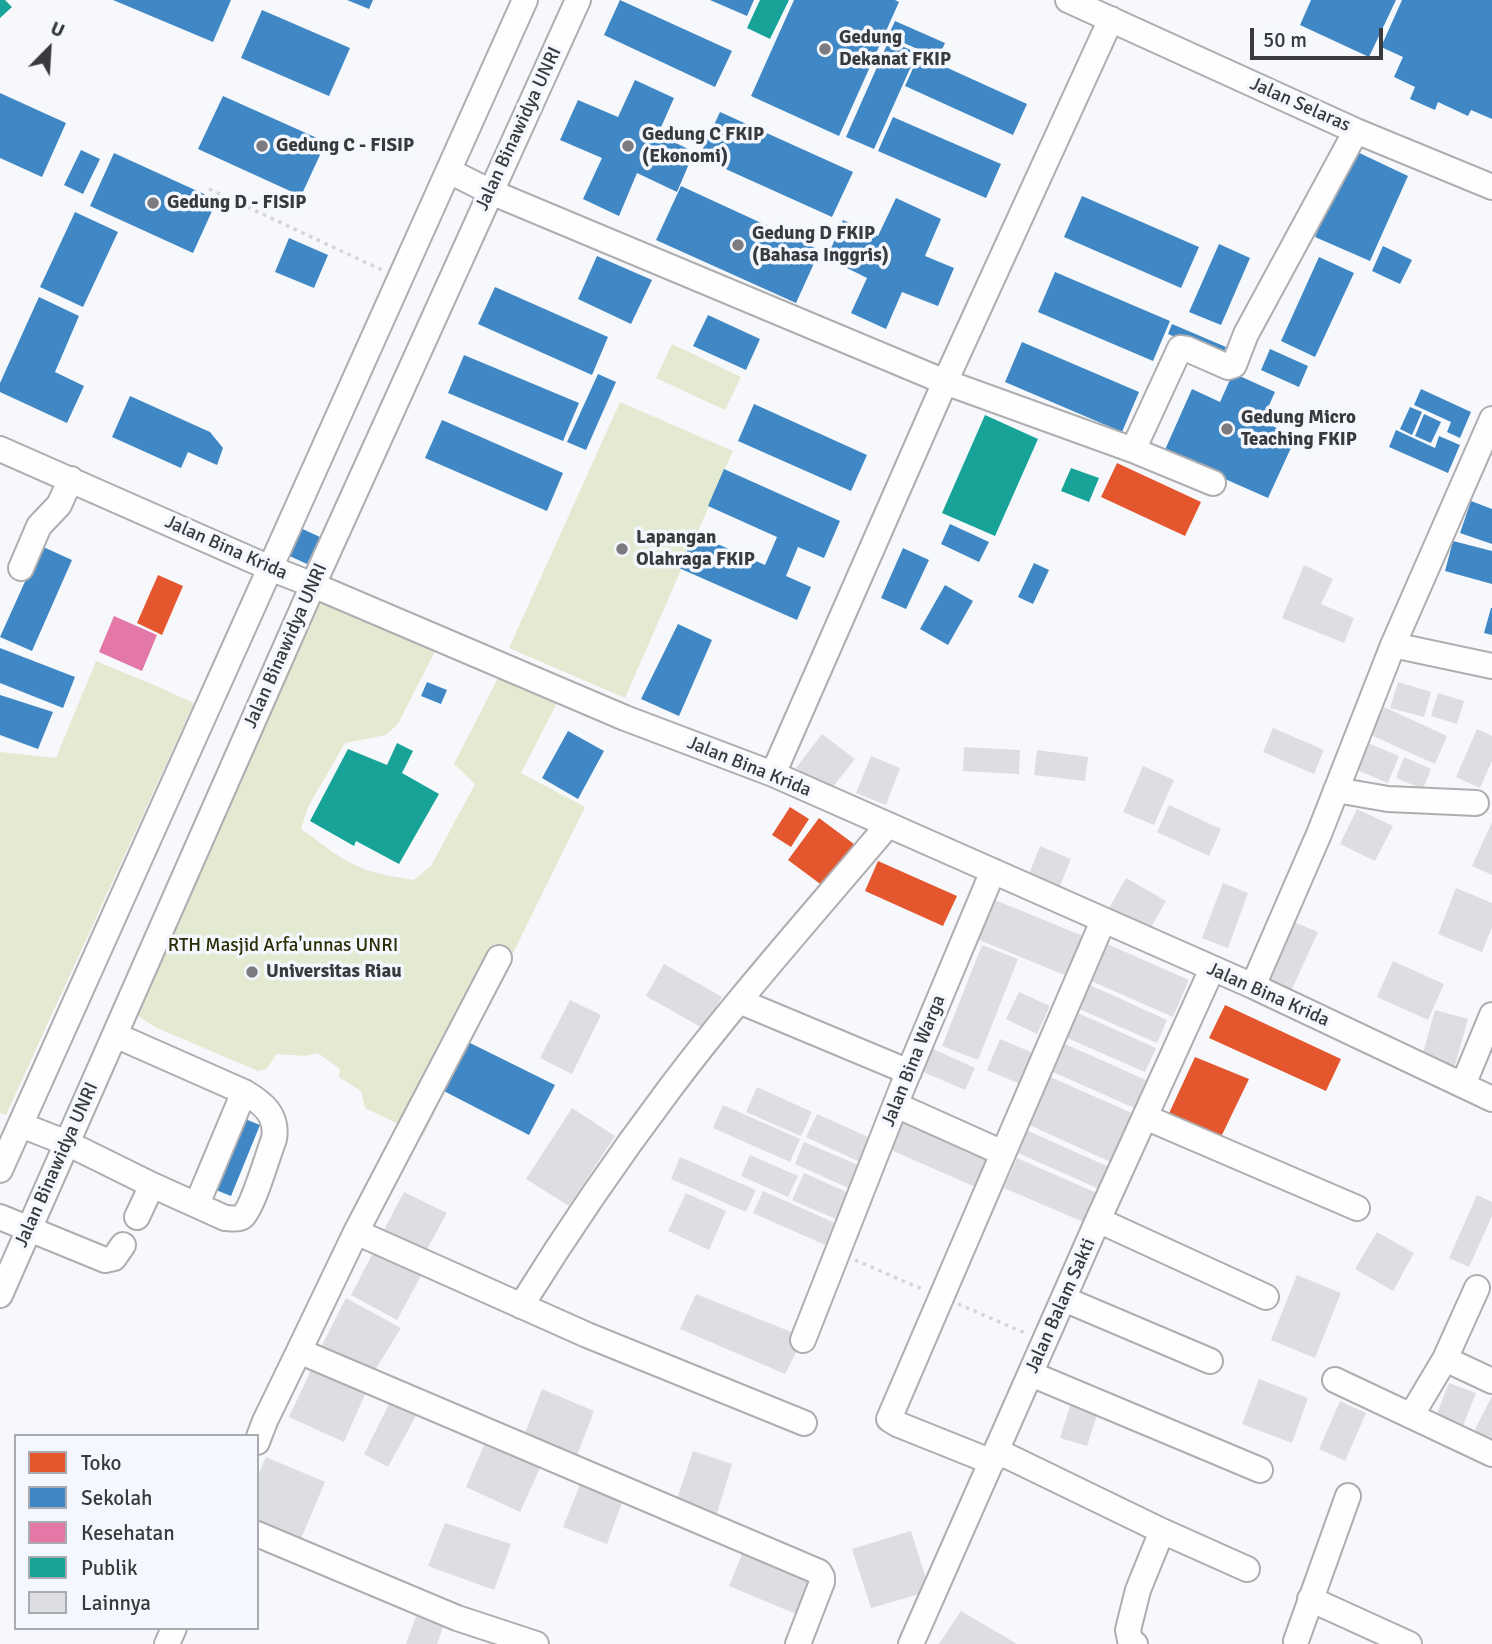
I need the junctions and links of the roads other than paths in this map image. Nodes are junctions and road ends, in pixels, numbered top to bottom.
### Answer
1 (525, 0) edge
2 (578, 0) edge
3 (1068, 0) edge
4 (1111, 19) junction
5 (1356, 131) junction
6 (449, 171) junction
7 (1492, 187) edge
8 (491, 192) junction
9 (945, 382) junction
10 (1492, 419) edge
11 (0, 449) edge
12 (1133, 450) junction
13 (71, 479) junction
14 (1213, 483) dead end
15 (270, 568) junction
16 (21, 569) dead end
17 (313, 585) junction
18 (1393, 645) junction
19 (1492, 666) edge
20 (773, 774) junction
21 (1336, 790) junction
22 (1476, 803) dead end
23 (888, 825) junction
24 (993, 871) junction
25 (1103, 921) junction
26 (499, 958) dead end
27 (1212, 969) junction
28 (1253, 986) junction
29 (739, 1001) junction
30 (1492, 1016) edge
31 (115, 1035) junction
32 (909, 1072) junction
33 (1463, 1085) junction
34 (244, 1092) junction
35 (1492, 1099) edge
36 (895, 1105) junction
37 (1145, 1117) junction
38 (21, 1125) junction
39 (66, 1143) junction
40 (1003, 1153) junction
41 (0, 1170) edge
42 (152, 1185) junction
43 (197, 1204) junction
44 (1357, 1209) dead end
45 (0, 1217) edge
46 (137, 1217) dead end
47 (1098, 1220) junction
48 (29, 1229) junction
49 (356, 1232) junction
50 (123, 1245) dead end
51 (1477, 1288) dead end
52 (0, 1295) edge
53 (1266, 1297) dead end
54 (1064, 1299) junction
55 (521, 1306) junction
56 (803, 1339) dead end
57 (299, 1351) junction
58 (1444, 1359) junction
59 (1210, 1361) dead end
60 (1031, 1374) junction
61 (1335, 1380) dead end
62 (1492, 1381) edge
63 (1412, 1416) junction
64 (804, 1423) dead end
65 (259, 1437) edge
66 (1492, 1454) edge
67 (995, 1457) junction
68 (1260, 1470) dead end
69 (1348, 1496) dead end
70 (1163, 1531) junction
71 (259, 1535) edge
72 (1247, 1569) dead end
73 (1310, 1599) junction
74 (1296, 1642) dead end
75 (536, 1644) edge
76 (797, 1644) edge
77 (911, 1644) edge
78 (1135, 1644) edge
79 (1409, 1644) edge

1 - 6 street
2 - 8 street, Jalan Binawidya UNRI
3 - 4 street, Jalan Selaras
4 - 5 street, Jalan Selaras
4 - 9 street
5 - 7 street, Jalan Selaras
5 - 12 street
6 - 8 street
6 - 15 street
8 - 9 street
8 - 17 street, Jalan Binawidya UNRI
9 - 12 street
9 - 20 street
10 - 18 street
11 - 13 street, Jalan Bina Krida
12 - 14 street
13 - 15 street, Jalan Bina Krida
13 - 16 street
15 - 17 street, Jalan Bina Krida
15 - 38 street
17 - 20 street, Jalan Bina Krida
17 - 31 street, Jalan Binawidya UNRI
18 - 19 street
18 - 21 street
20 - 23 street, Jalan Bina Krida
21 - 22 street
21 - 28 street
23 - 24 street, Jalan Bina Krida
23 - 29 street
24 - 25 street, Jalan Bina Krida
24 - 32 street, Jalan Bina Warga
25 - 27 street, Jalan Bina Krida
25 - 40 street
26 - 49 street
27 - 28 street, Jalan Bina Krida
27 - 37 street, Jalan Balam Sakti
28 - 33 street, Jalan Bina Krida
29 - 32 street
29 - 55 street
30 - 33 street
31 - 34 street
31 - 39 street, Jalan Binawidya UNRI
32 - 36 street, Jalan Bina Warga
33 - 35 street, Jalan Bina Krida
34 - 43 street
34 - 43 street
36 - 40 street
36 - 56 street, Jalan Bina Warga
37 - 44 street
37 - 47 street, Jalan Balam Sakti
38 - 39 street
38 - 41 street
39 - 42 street
39 - 48 street, Jalan Binawidya UNRI
40 - 67 street
42 - 43 street
42 - 46 street
45 - 48 street
47 - 53 street
47 - 54 street, Jalan Balam Sakti
48 - 50 street
48 - 52 street, Jalan Binawidya UNRI
49 - 55 street
49 - 57 street
51 - 58 street
54 - 59 street
54 - 60 street, Jalan Balam Sakti
55 - 64 street
57 - 65 street
57 - 76 street
58 - 62 street
58 - 63 street
60 - 67 street, Jalan Balam Sakti
60 - 68 street
61 - 63 street
63 - 66 street
67 - 70 street
67 - 77 street, Jalan Balam Sakti
69 - 73 street
70 - 72 street
70 - 78 street
71 - 75 street
73 - 74 street
73 - 79 street

